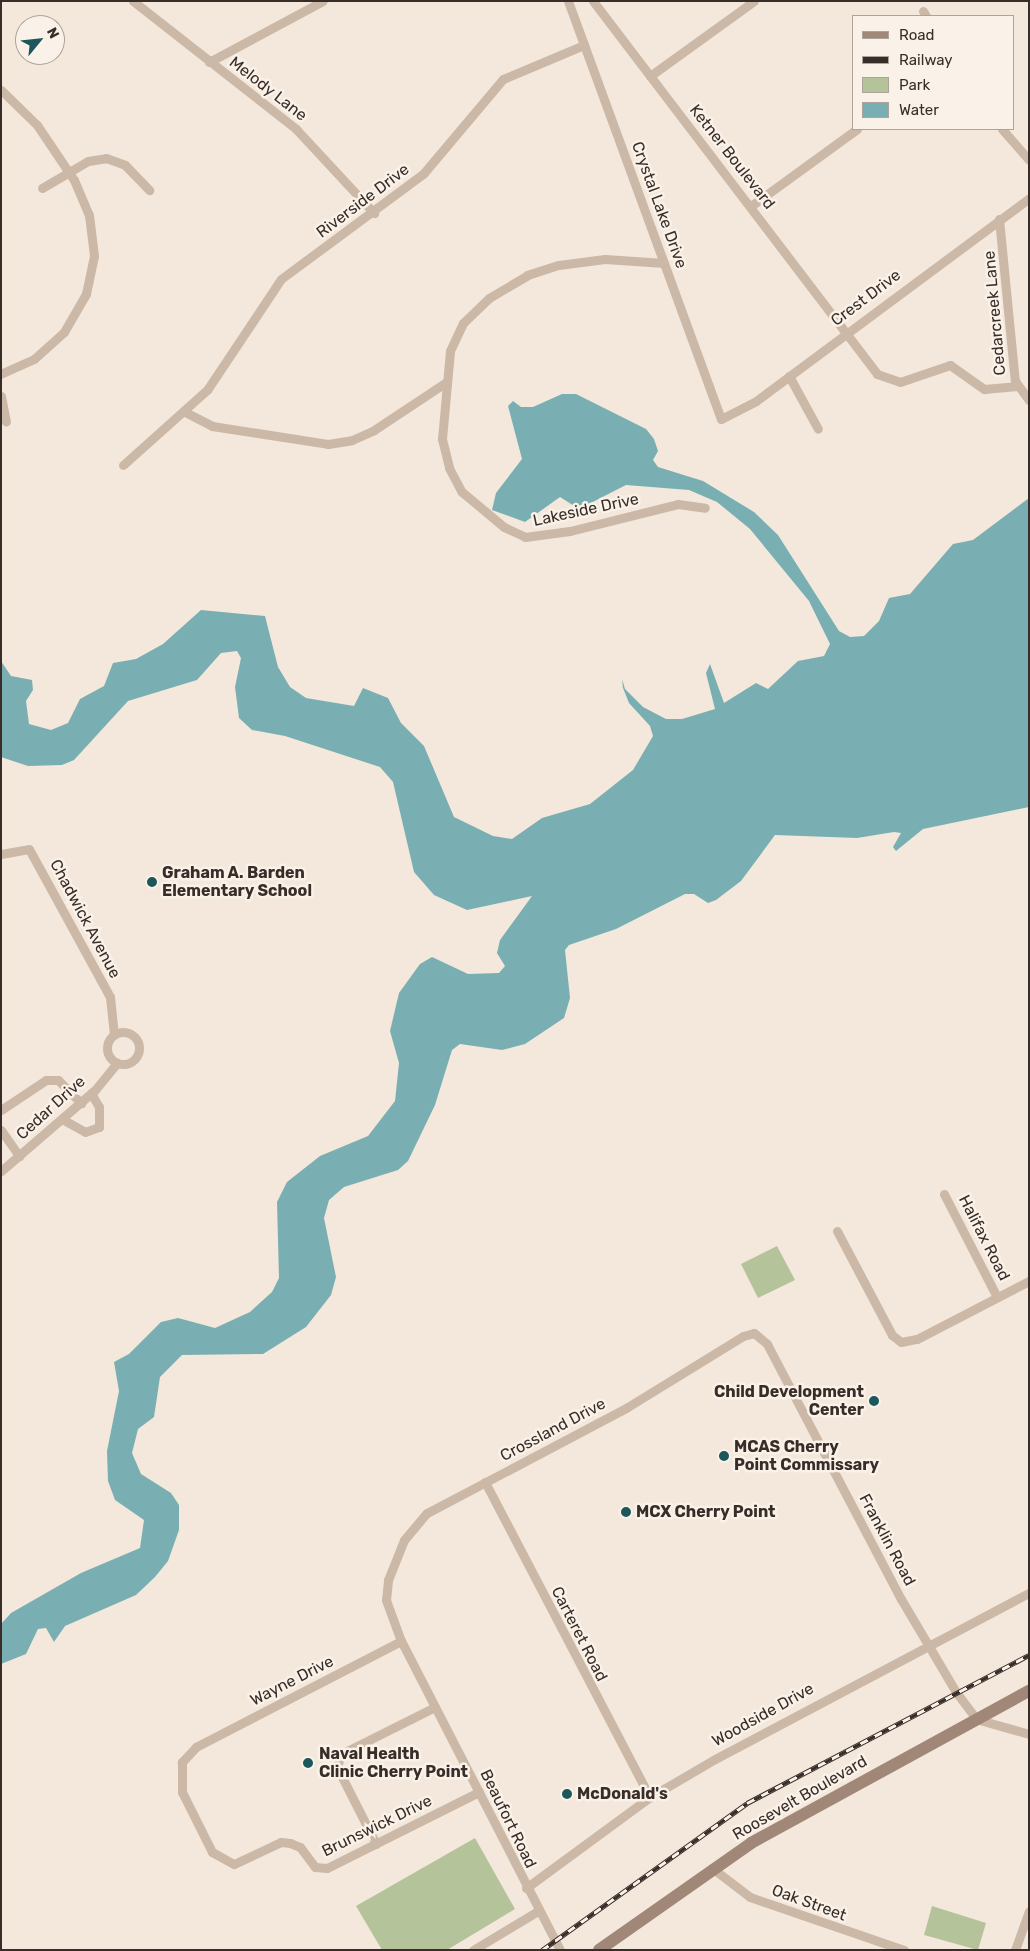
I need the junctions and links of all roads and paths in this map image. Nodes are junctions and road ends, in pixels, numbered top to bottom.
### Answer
1 (133, 1) edge
2 (323, 1) edge
3 (568, 1) edge
4 (593, 1) edge
5 (754, 1) edge
6 (584, 45) junction
7 (209, 62) junction
8 (650, 76) junction
9 (1, 90) edge
10 (857, 130) edge
11 (1003, 130) edge
12 (1029, 160) edge
13 (69, 171) junction
14 (42, 188) dead end
15 (149, 190) dead end
16 (1029, 198) edge
17 (751, 206) junction
18 (374, 213) junction
19 (999, 219) junction
20 (664, 263) junction
21 (846, 331) junction
22 (1, 374) edge
23 (789, 376) junction
24 (445, 383) junction
25 (1018, 386) junction
26 (1, 396) edge
27 (1029, 400) edge
28 (185, 412) junction
29 (720, 419) joint
30 (6, 422) dead end
31 (818, 429) dead end
32 (123, 465) dead end
33 (705, 508) dead end
34 (1, 854) edge
35 (114, 1034) junction
36 (117, 1063) junction
37 (91, 1094) junction
38 (81, 1102) junction
39 (1, 1110) edge
40 (62, 1119) junction
41 (1, 1130) edge
42 (20, 1156) junction
43 (1, 1171) edge
44 (944, 1194) dead end
45 (837, 1231) dead end
46 (1029, 1281) edge
47 (997, 1297) junction
48 (767, 1344) joint
49 (485, 1482) junction
50 (386, 1591) joint
51 (1029, 1592) edge
52 (401, 1641) junction
53 (927, 1646) junction
54 (1029, 1691) edge
55 (436, 1707) junction
56 (976, 1719) junction
57 (1029, 1734) edge
58 (196, 1747) joint
59 (479, 1792) junction
60 (650, 1797) junction
61 (376, 1844) junction
62 (712, 1868) junction
63 (526, 1888) junction
64 (1029, 1910) edge
65 (538, 1911) junction
66 (473, 1950) edge
67 (560, 1950) edge
68 (599, 1950) edge
69 (904, 1950) edge
70 (1016, 1950) edge

1 - 7 street, Melody Lane
2 - 7 street
3 - 6 street, Crystal Lake Drive
4 - 8 street, Ketner Boulevard
5 - 8 street
6 - 18 street, Riverside Drive
6 - 20 street, Crystal Lake Drive
7 - 18 street, Melody Lane
8 - 17 street, Ketner Boulevard
9 - 13 street
10 - 17 street
11 - 12 street
13 - 14 street
13 - 15 street
13 - 22 street
16 - 19 street, Crest Drive
17 - 21 street, Ketner Boulevard
18 - 28 street, Riverside Drive
19 - 21 street, Crest Drive
19 - 25 street, Cedarcreek Lane
20 - 24 street, Lakeside Drive
20 - 29 street, Crystal Lake Drive
21 - 23 street, Crest Drive
21 - 25 street, Ketner Boulevard
23 - 29 street, Crest Drive
23 - 31 street
24 - 28 street
24 - 33 street, Lakeside Drive
25 - 27 street, Cedarcreek Lane
26 - 30 street
28 - 32 street, Riverside Drive
34 - 35 street, Chadwick Avenue
35 - 36 street
35 - 36 street, Cedar Drive
36 - 37 street, Cedar Drive
37 - 38 street, Cedar Drive
37 - 40 street
38 - 39 street
38 - 40 street, Cedar Drive
40 - 42 street, Cedar Drive
41 - 42 street
42 - 43 street, Cedar Drive
44 - 47 street, Halifax Road
45 - 47 street
46 - 47 street
48 - 49 street, Crossland Drive
48 - 53 street, Franklin Road
49 - 50 street, Crossland Drive
49 - 60 street, Carteret Road
50 - 52 street, Beaufort Road
51 - 53 street, Woodside Drive
52 - 55 street, Beaufort Road
52 - 58 street, Wayne Drive
53 - 56 street, Franklin Road
53 - 60 street, Woodside Drive
54 - 56 street, Roosevelt Boulevard
55 - 59 street, Beaufort Road
55 - 61 street
56 - 57 street
56 - 62 street, Roosevelt Boulevard
58 - 61 street, Brunswick Drive
59 - 61 street, Brunswick Drive
59 - 63 street, Beaufort Road
60 - 63 street, Woodside Drive
62 - 68 street, Roosevelt Boulevard
62 - 69 street, Oak Street
63 - 65 street, Beaufort Road
64 - 70 street
65 - 66 street
65 - 67 street, Beaufort Road

